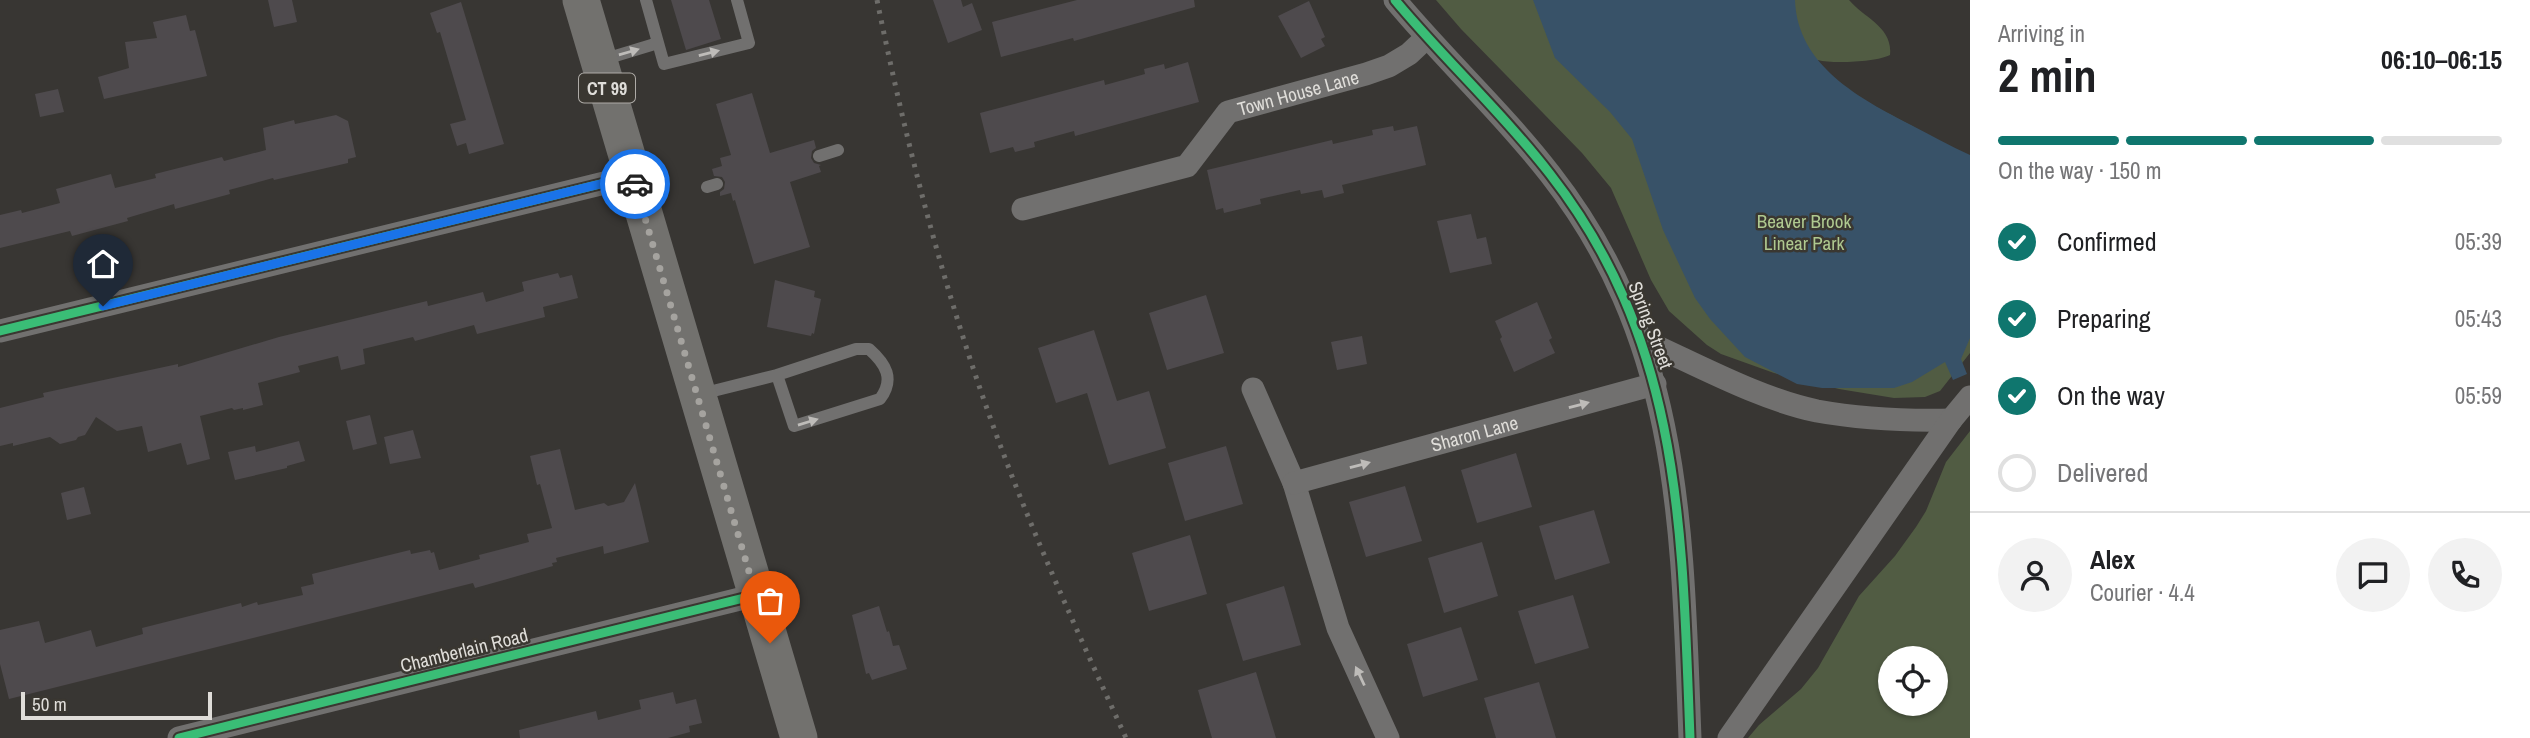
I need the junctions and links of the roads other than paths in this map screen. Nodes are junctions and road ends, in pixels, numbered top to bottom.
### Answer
1 (581, 0) edge
2 (646, 0) edge
3 (737, 0) edge
4 (1395, 0) edge
5 (1426, 38) junction
6 (658, 43) junction
7 (599, 61) junction
8 (838, 150) dead end
9 (818, 156) dead end
10 (633, 176) junction
11 (1023, 209) dead end
12 (0, 331) edge
13 (1642, 340) junction
14 (777, 374) junction
15 (1655, 384) junction
16 (1253, 389) dead end
17 (697, 395) junction
18 (1970, 397) edge
19 (1951, 420) junction
20 (1294, 483) junction
21 (756, 595) junction
22 (179, 738) edge
23 (799, 738) edge
24 (1388, 738) edge
25 (1690, 738) edge
26 (1730, 738) edge

1 - 7 main road, CT 99
2 - 6 lane
6 -> 3 lane
4 - 5 street, Spring Street
5 - 11 street, Town House Lane
5 - 13 street, Spring Street
7 -> 6 lane
7 - 10 main road, CT 99
8 - 9 lane
10 - 12 street
10 - 17 main road, CT 99
13 - 15 street, Spring Street
13 - 19 street, Spring Street
14 -> 14 lane
14 - 17 lane
20 -> 15 street, Sharon Lane
15 - 25 street, Spring Street
16 - 20 street
17 - 21 main road, CT 99
18 - 19 street
19 - 26 street
24 -> 20 street
21 - 22 street, Chamberlain Road
21 - 23 main road, CT 99

